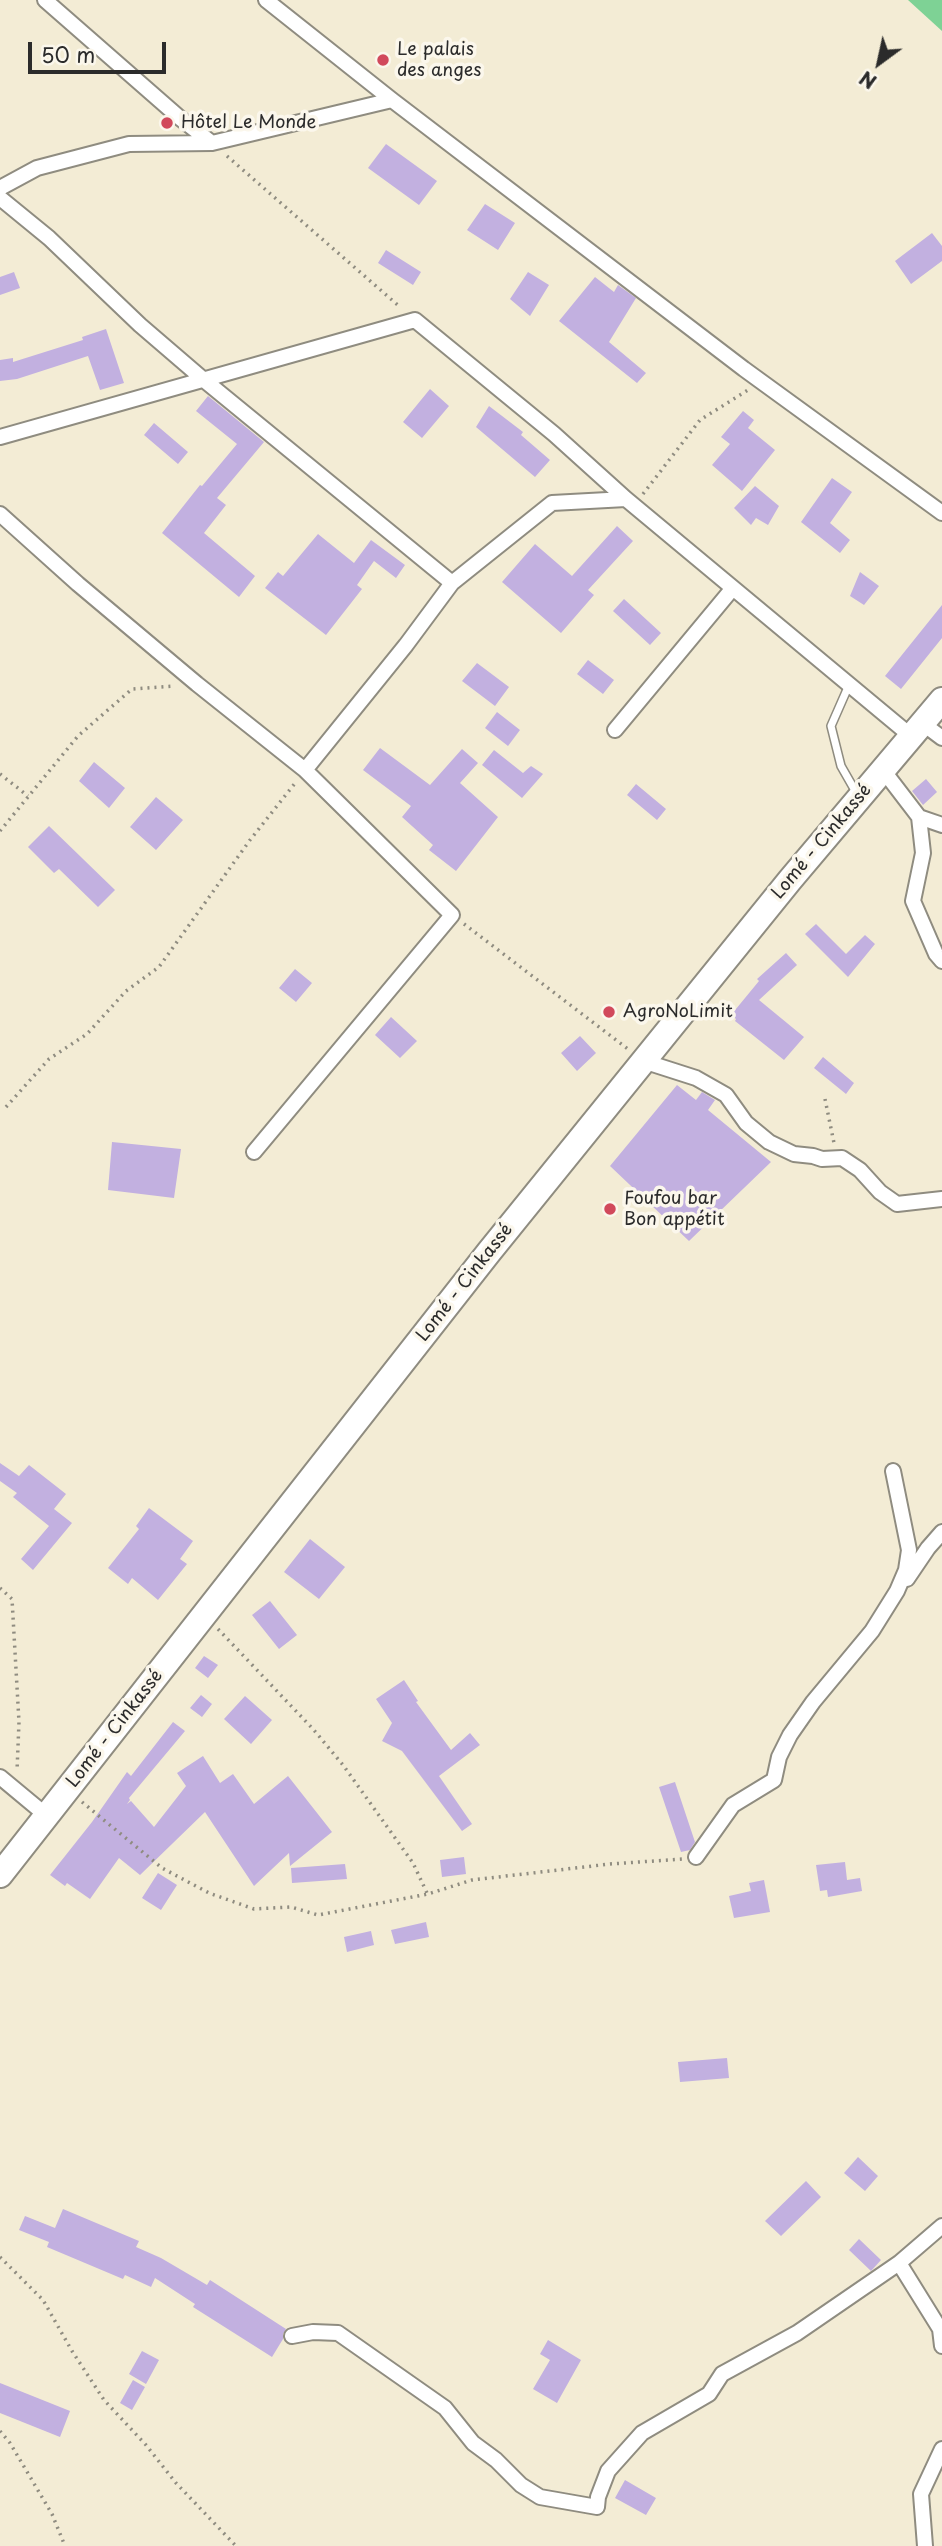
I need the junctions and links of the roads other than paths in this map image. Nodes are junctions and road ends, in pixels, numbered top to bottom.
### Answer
1 (45, 0) edge
2 (267, 0) edge
3 (392, 100) junction
4 (212, 143) junction
5 (0, 188) edge
6 (0, 198) edge
7 (204, 380) junction
8 (0, 437) edge
9 (630, 503) junction
10 (942, 513) edge
11 (0, 514) edge
12 (452, 583) junction
13 (733, 588) junction
14 (850, 685) junction
15 (942, 699) edge
16 (615, 730) dead end
17 (917, 730) junction
18 (942, 738) edge
19 (306, 769) junction
20 (883, 770) junction
21 (859, 798) junction
22 (919, 817) junction
23 (942, 825) edge
24 (942, 961) edge
25 (643, 1061) junction
26 (254, 1152) dead end
27 (942, 1199) edge
28 (893, 1471) dead end
29 (942, 1532) edge
30 (897, 1591) junction
31 (0, 1777) edge
32 (47, 1816) junction
33 (696, 1857) road end
34 (0, 1875) edge
35 (942, 2226) edge
36 (900, 2263) junction
37 (292, 2336) dead end
38 (942, 2346) edge
39 (942, 2449) edge
40 (925, 2546) edge

1 - 4 street
2 - 3 street
3 - 4 street
3 - 10 street
4 - 5 street
6 - 7 street
7 - 8 street
7 - 9 street
7 - 12 street
9 - 12 street
9 - 13 street
11 - 19 street
12 - 19 street
13 - 14 street
13 - 16 street
14 - 17 street
14 - 21 lane
15 - 17 highway, Lomé - Cinkassé
17 - 18 street
17 - 20 highway, Lomé - Cinkassé
19 - 26 street
20 - 21 highway, Lomé - Cinkassé
20 - 22 street
21 - 25 highway, Lomé - Cinkassé
22 - 23 street
22 - 24 street
25 - 27 street
25 - 32 highway, Lomé - Cinkassé
28 - 30 street
29 - 30 street
30 - 33 street
31 - 32 street
32 - 34 highway, Lomé - Cinkassé
35 - 36 street
36 - 37 street
36 - 38 street
39 - 40 street

